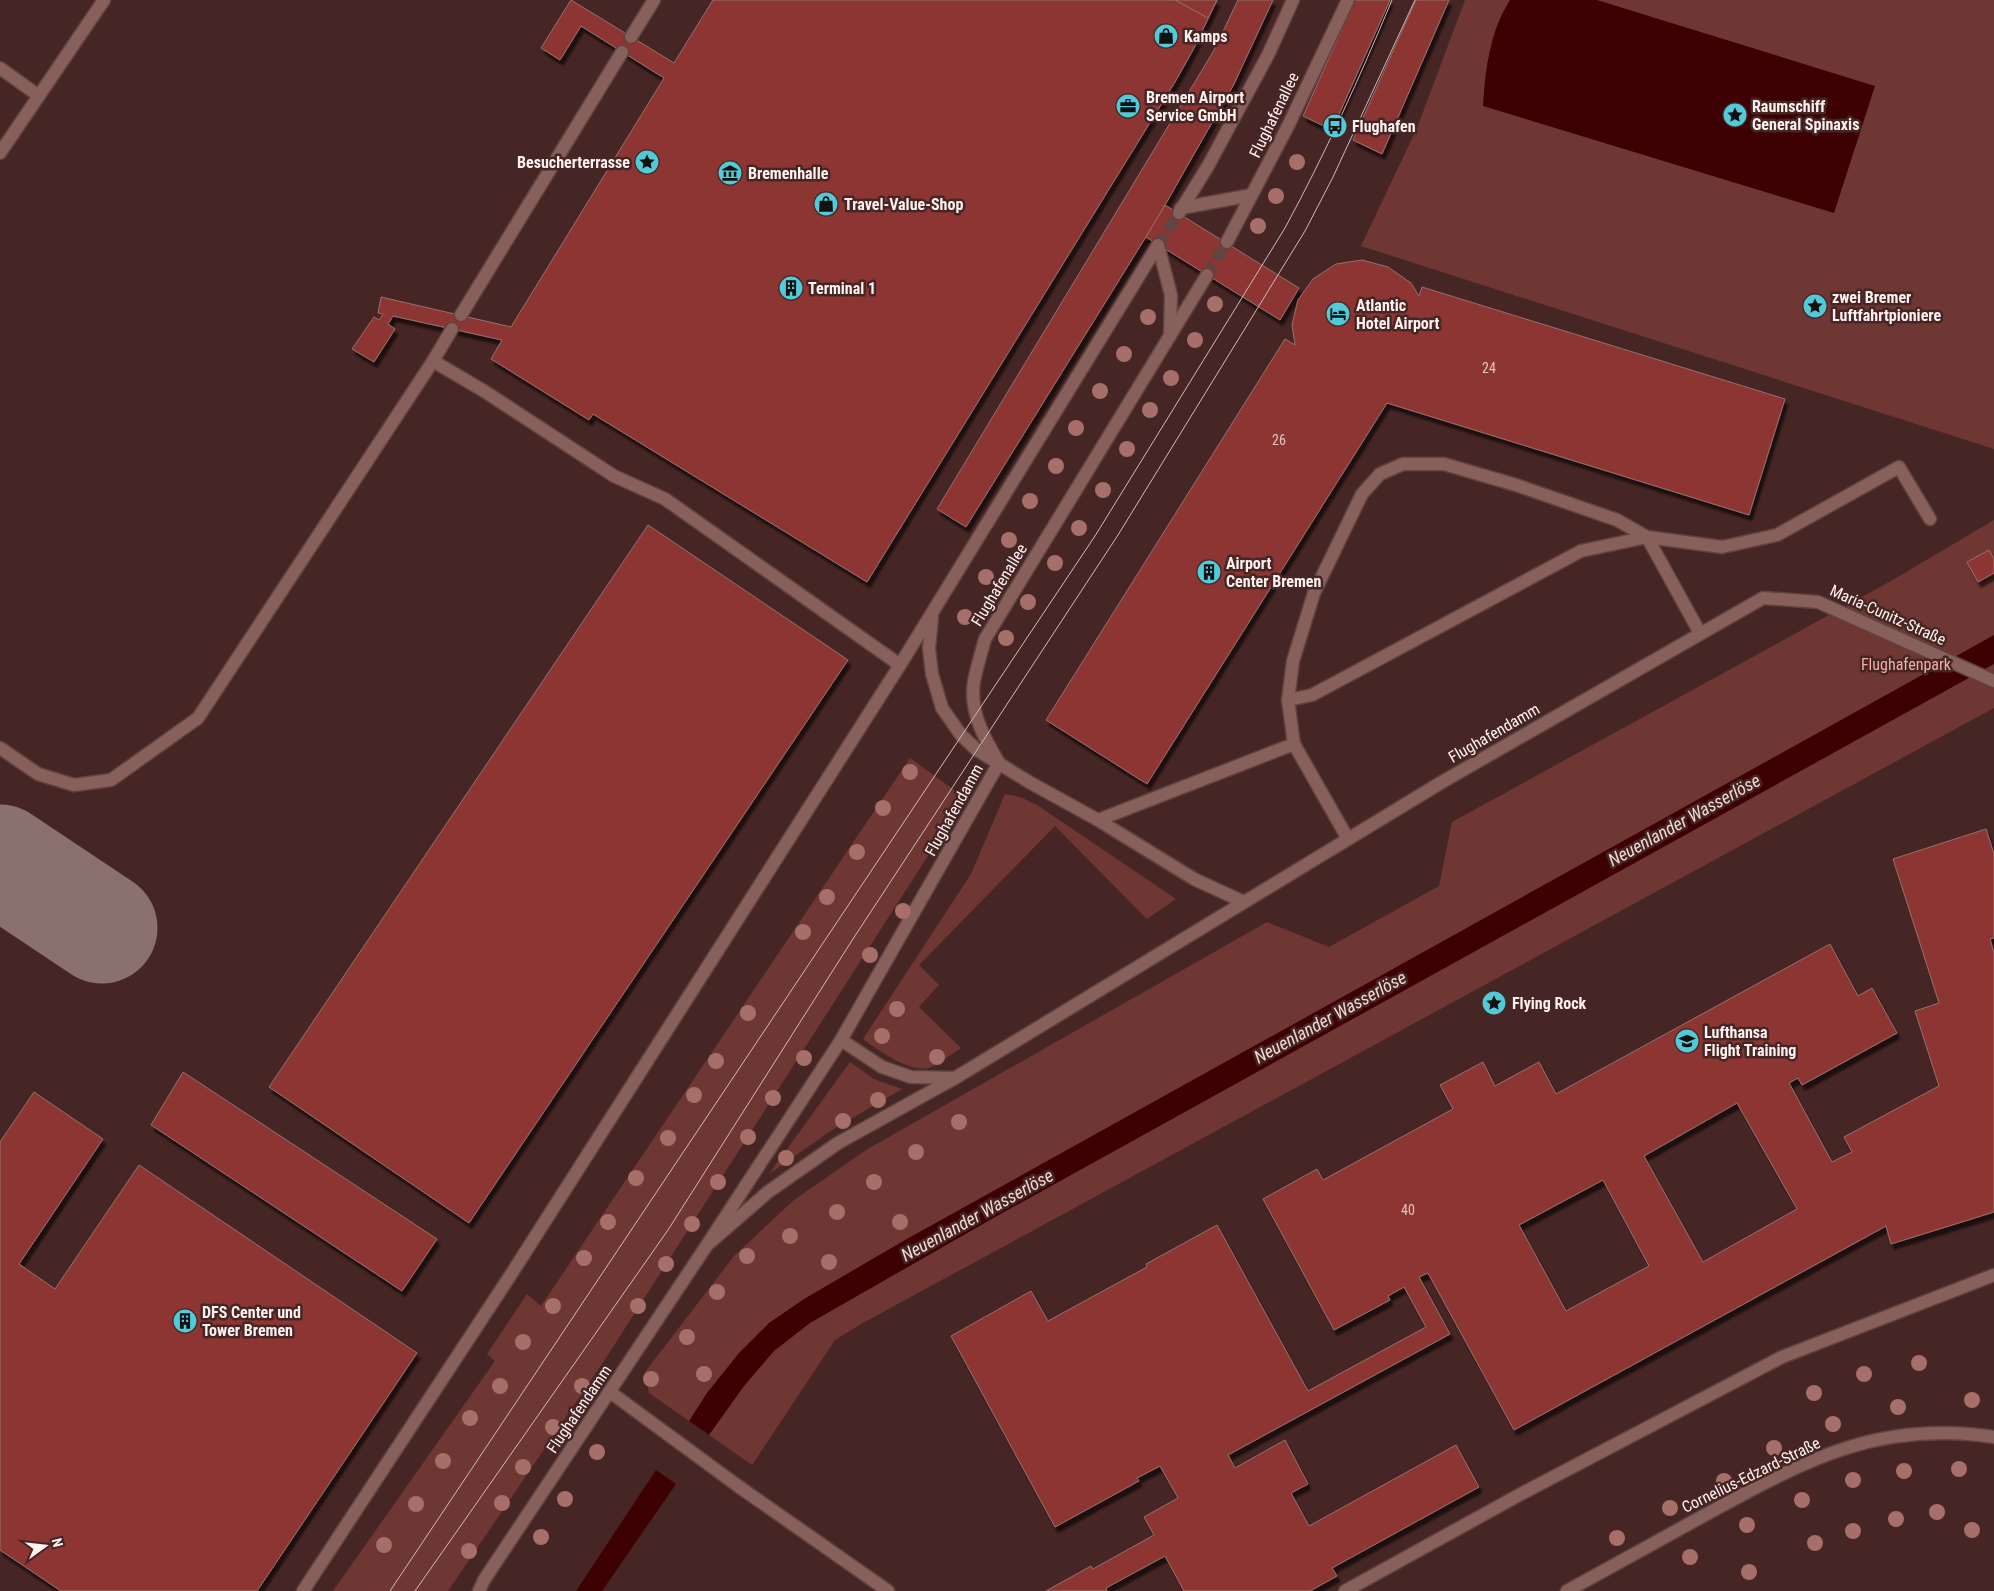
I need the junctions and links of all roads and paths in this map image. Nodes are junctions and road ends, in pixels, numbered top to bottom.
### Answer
1 (104, 0) edge
2 (654, 0) edge
3 (1292, 0) edge
4 (1348, 0) edge
5 (631, 37) dead end
6 (622, 52) dead end
7 (0, 68) edge
8 (39, 96) junction
9 (0, 153) edge
10 (1252, 195) junction
11 (1227, 242) tunnel mouth
12 (1207, 275) tunnel mouth
13 (461, 315) dead end
14 (452, 329) dead end
15 (1170, 337) junction
16 (433, 362) junction
17 (1930, 518) dead end
18 (1647, 537) junction
19 (1763, 598) joint
20 (933, 613) junction
21 (1700, 633) junction
22 (900, 665) junction
23 (1989, 679) edge
24 (1288, 700) junction
25 (1294, 744) junction
26 (0, 748) edge
27 (999, 763) junction
28 (1098, 820) junction
29 (1348, 839) junction
30 (1244, 902) junction
31 (841, 1040) junction
32 (955, 1078) junction
33 (708, 1245) junction
34 (1994, 1275) edge
35 (610, 1392) junction
36 (1994, 1437) edge
37 (303, 1591) edge
38 (479, 1591) edge
39 (888, 1591) edge
40 (1345, 1591) edge
41 (1567, 1591) edge

1 - 8 street
2 - 5 street
3 - 10 street, Flughafenallee
4 - 10 street, Flughafenallee
6 - 13 street
7 - 8 street
8 - 9 street
10 - 11 street, Flughafenallee
12 - 15 street, Flughafenallee
14 - 16 street
15 - 20 street
15 - 27 street, Flughafenallee
16 - 22 street
16 - 26 street
17 - 18 street
18 - 21 street
18 - 24 street
18 - 24 street
19 - 21 street, Flughafendamm
19 - 23 street, Maria-Cunitz-Straße
20 - 22 street
20 - 27 street
21 - 29 street, Flughafendamm
22 - 37 street
24 - 25 street
25 - 28 street
25 - 29 street
27 - 28 street, Flughafendamm
27 - 31 street, Flughafendamm
28 - 30 street, Flughafendamm
29 - 30 street, Flughafendamm
30 - 32 street, Flughafendamm
31 - 32 street
31 - 33 street, Flughafendamm
32 - 33 street, Flughafendamm
33 - 35 street, Flughafendamm
34 - 40 street
35 - 38 street, Flughafendamm
35 - 39 street
36 - 41 street, Cornelius-Edzard-Straße

